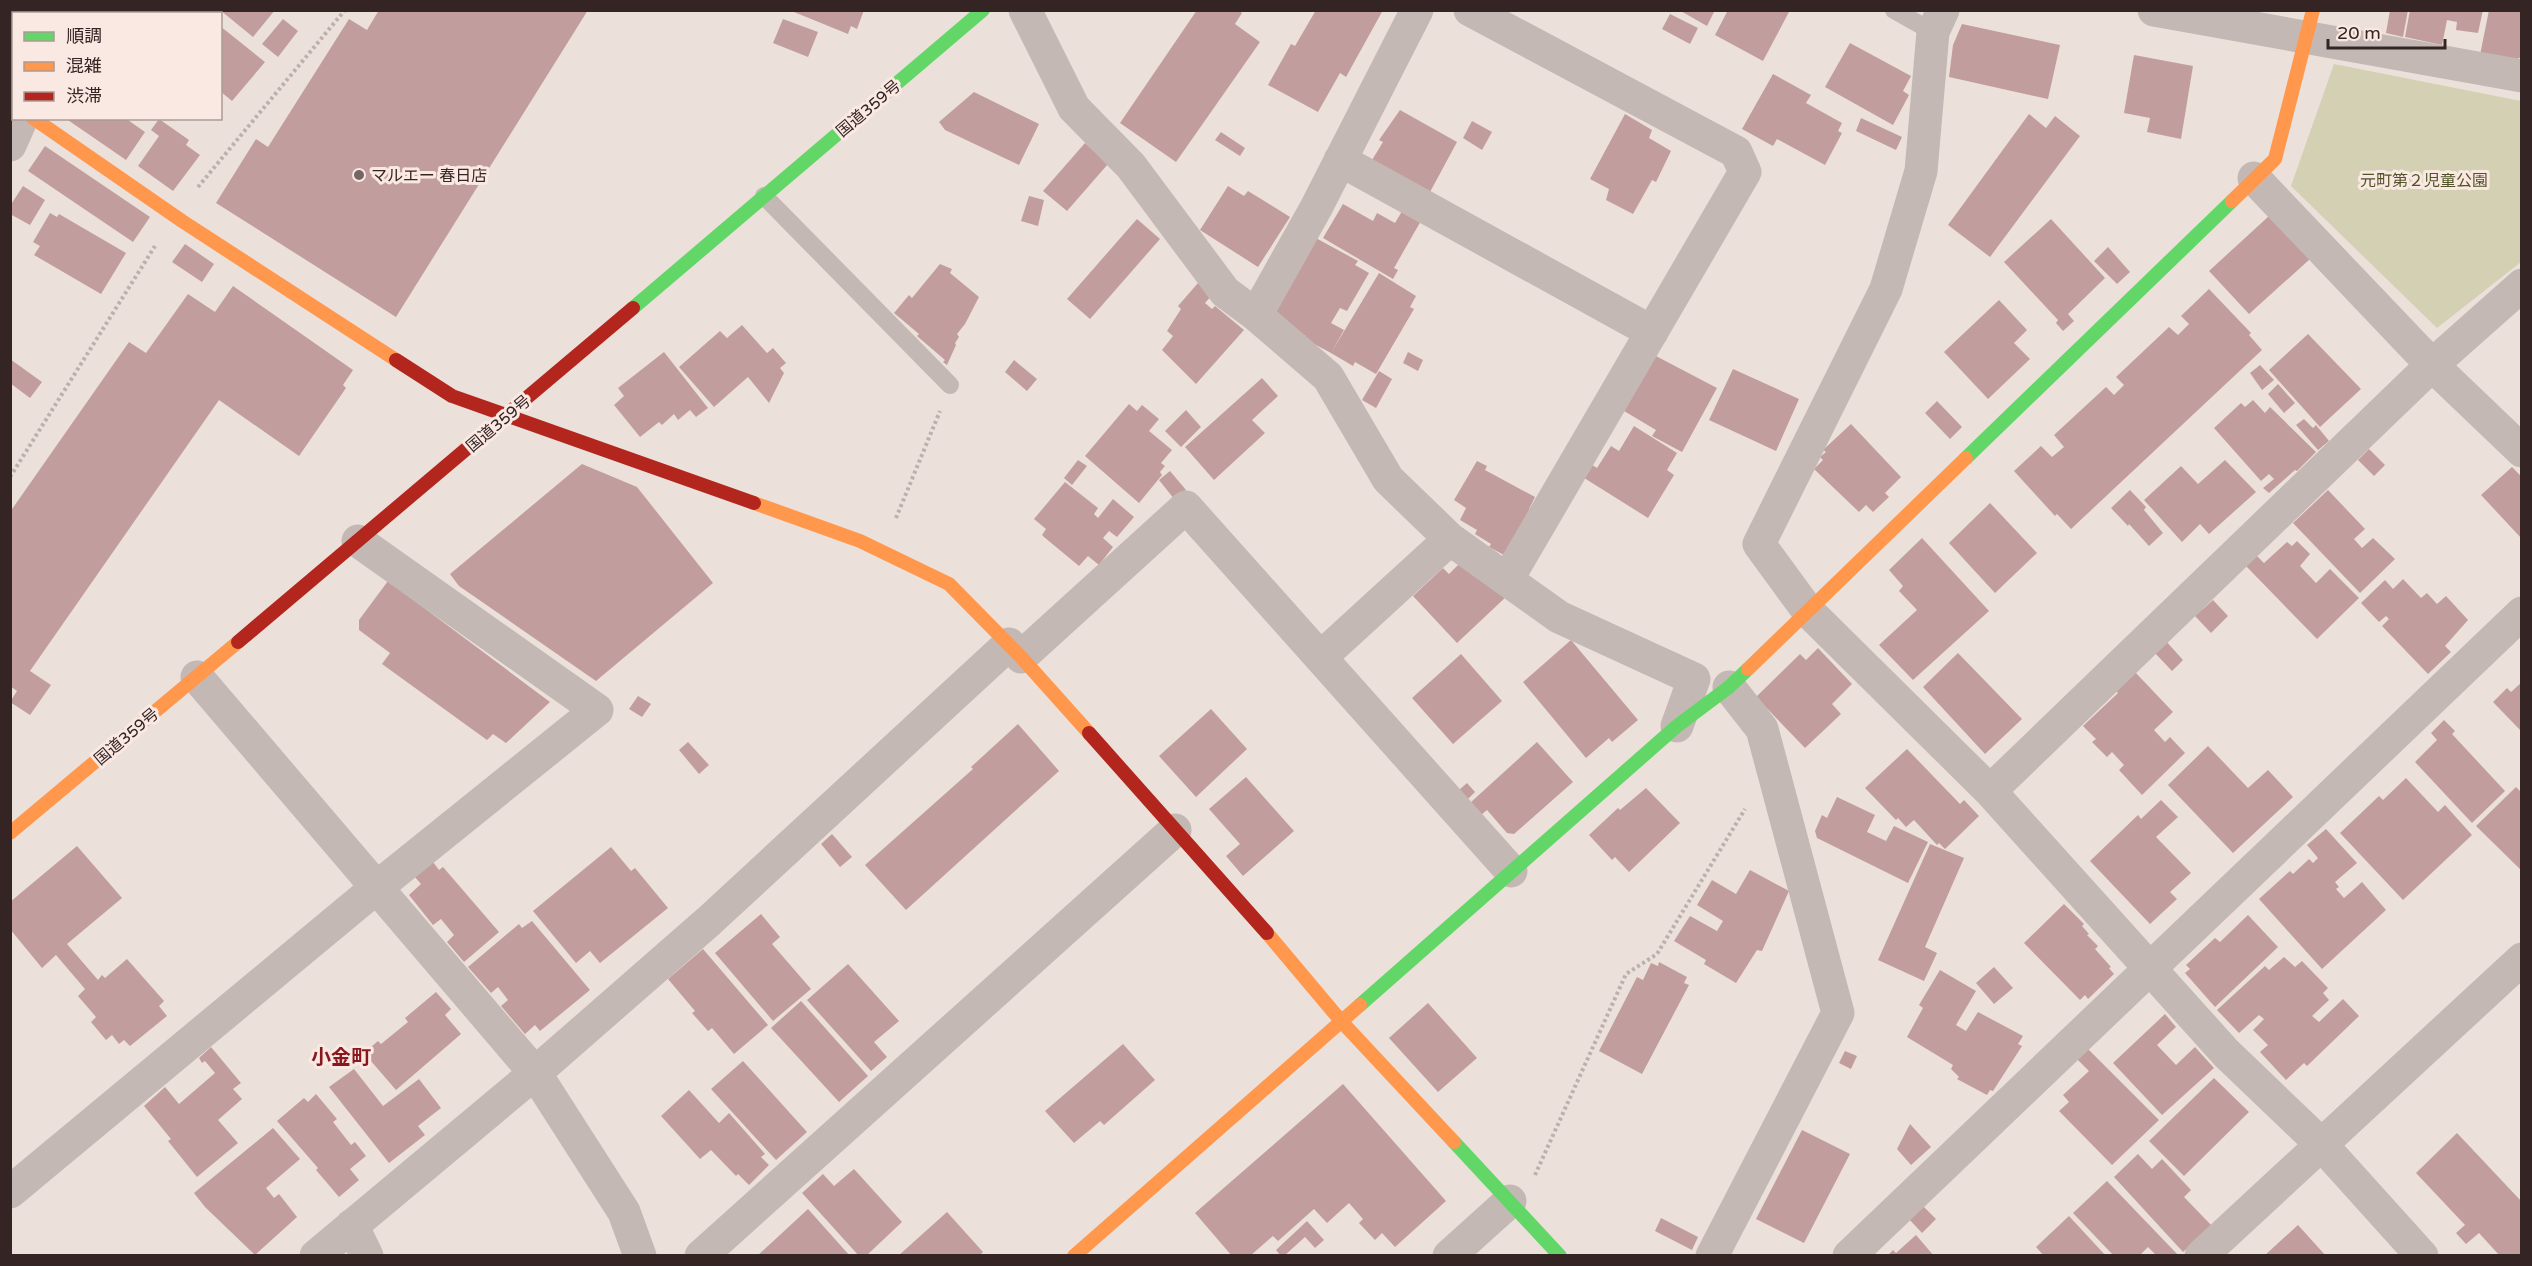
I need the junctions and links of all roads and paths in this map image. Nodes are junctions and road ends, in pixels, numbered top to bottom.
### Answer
1 (983, 10) edge
2 (1025, 10) edge
3 (1417, 10) edge
4 (1470, 10) edge
5 (1894, 10) edge
6 (2154, 10) edge
7 (1938, 21) edge
8 (2311, 24) edge
9 (2522, 76) edge
10 (21, 120) edge
11 (36, 120) edge
12 (10, 145) edge
13 (1340, 160) junction
14 (2254, 178) junction
15 (764, 196) junction
16 (2522, 285) edge
17 (1256, 315) junction
18 (1652, 332) junction
19 (2432, 365) junction
20 (950, 385) joint
21 (508, 415) junction
22 (2522, 452) edge
23 (1450, 539) junction
24 (357, 541) junction
25 (883, 552) junction
26 (1507, 580) junction
27 (1808, 611) junction
28 (2522, 613) edge
29 (1015, 650) junction
30 (1321, 657) junction
31 (197, 676) junction
32 (1729, 687) junction
33 (1677, 726) junction
34 (1772, 765) junction
35 (1990, 791) junction
36 (1175, 830) junction
37 (10, 832) edge
38 (1511, 871) junction
39 (376, 888) junction
40 (2522, 959) edge
41 (2149, 967) junction
42 (1341, 1021) junction
43 (535, 1073) junction
44 (2321, 1144) junction
45 (10, 1192) edge
46 (1514, 1206) junction
47 (352, 1225) junction
48 (316, 1256) edge
49 (367, 1256) edge
50 (640, 1256) edge
51 (701, 1256) edge
52 (1074, 1256) edge
53 (1449, 1256) edge
54 (1560, 1256) edge
55 (1712, 1256) edge
56 (1849, 1256) edge
57 (2201, 1256) edge
58 (2422, 1256) edge

1 - 15 main road, 国道359号
2 - 17 street
3 - 13 street
4 - 18 street
5 - 7 lane
6 - 8 street
7 - 27 street
8 - 9 street
8 - 14 main road
10 - 12 street
11 - 21 main road
13 - 17 street
13 - 18 street
14 - 19 street
14 - 27 main road
15 - 20 lane
15 - 21 main road, 国道359号
16 - 19 street
17 - 23 street
18 - 26 street
19 - 22 street
19 - 35 street
20 - 25 path
21 - 24 main road, 国道359号
21 - 25 main road
23 - 26 street
23 - 30 street
24 - 31 main road, 国道359号
24 - 39 street
25 - 29 main road
26 - 33 street
27 - 32 main road
27 - 35 street
28 - 41 street
29 - 30 street
29 - 36 main road
29 - 43 street
30 - 38 street
31 - 37 main road, 国道359号
31 - 39 street
32 - 33 main road
32 - 34 street
33 - 38 main road
34 - 46 path
34 - 55 street
35 - 41 street
36 - 42 main road
36 - 51 street
38 - 42 main road
39 - 43 street
39 - 45 street
40 - 44 street
41 - 44 street
41 - 56 street
42 - 46 main road
42 - 52 main road
43 - 47 street
43 - 50 street
44 - 57 street
44 - 58 street
46 - 53 street
46 - 54 main road
47 - 48 street
47 - 49 street

